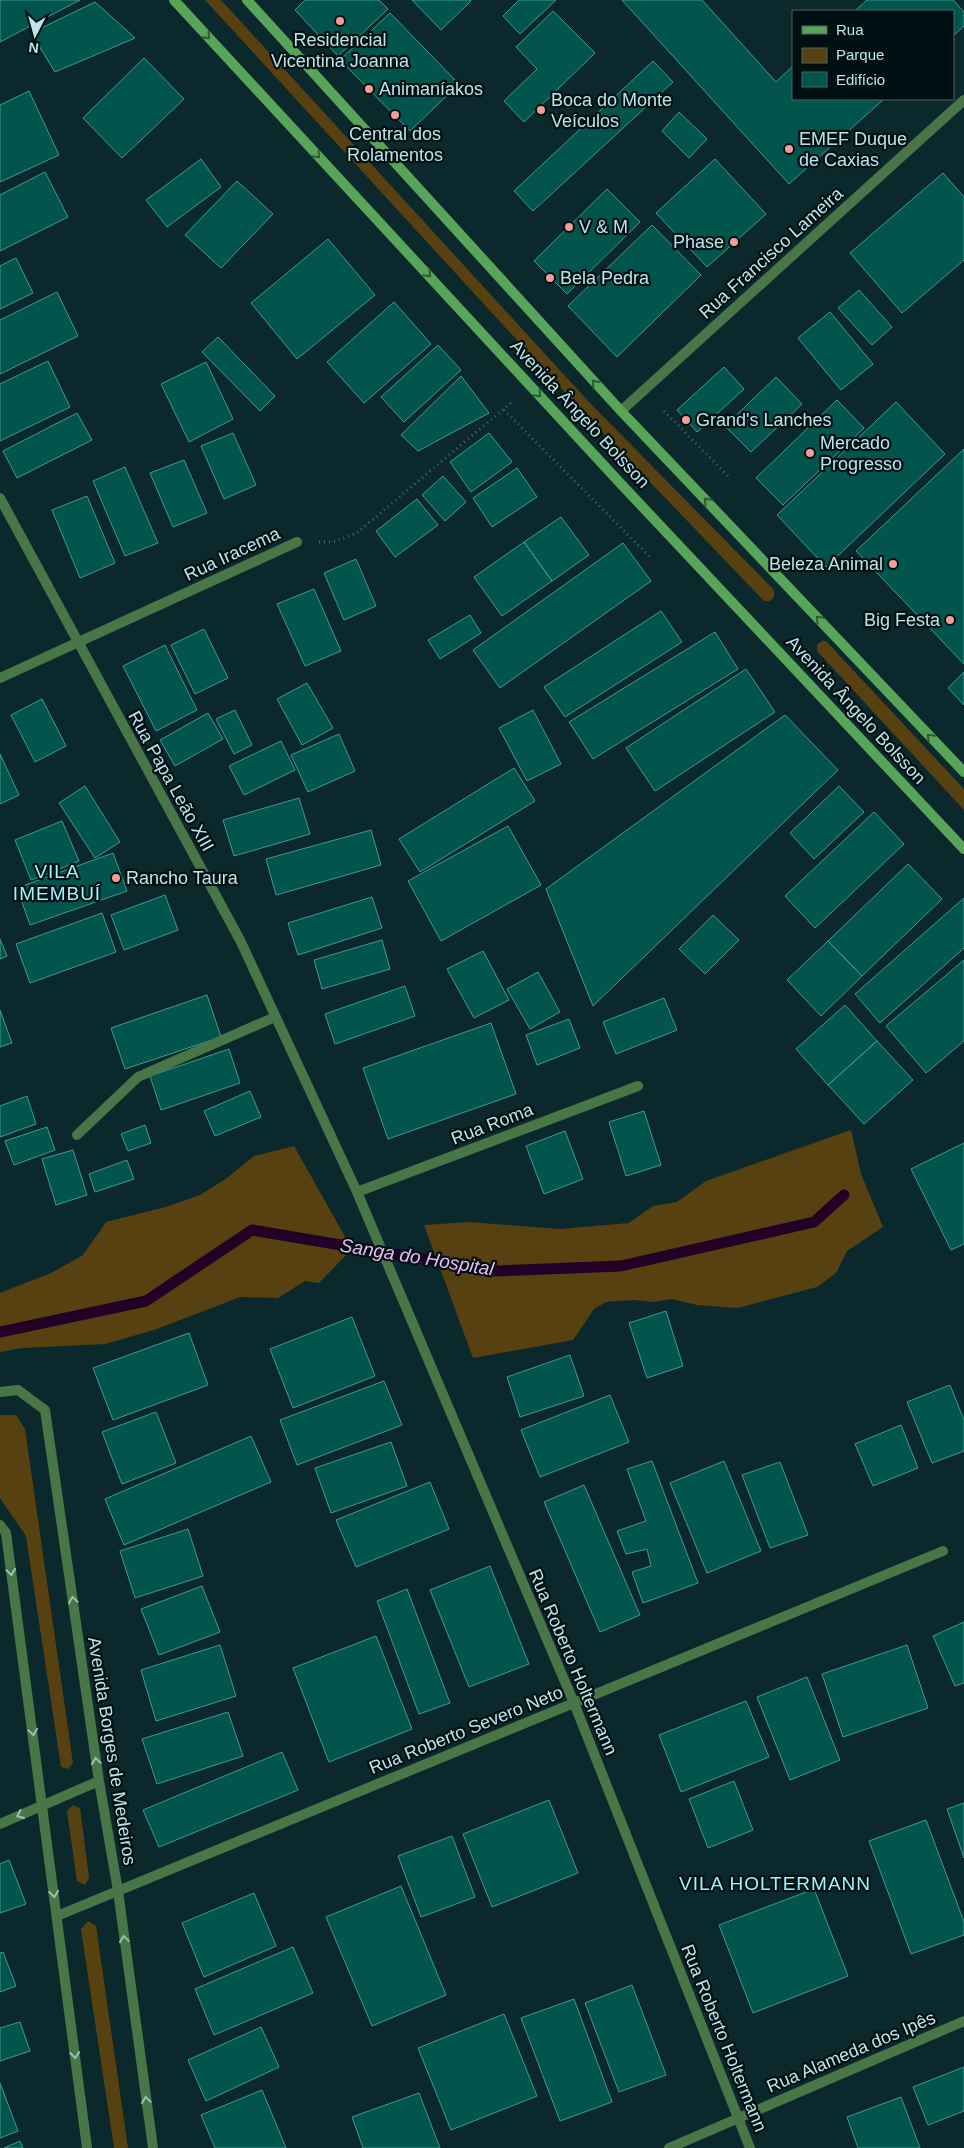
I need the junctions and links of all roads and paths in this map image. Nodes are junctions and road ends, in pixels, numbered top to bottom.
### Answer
1 (174, 0) edge
2 (247, 0) edge
3 (962, 104) edge
4 (531, 386) junction
5 (504, 410) junction
6 (621, 411) junction
7 (664, 412) dead end
8 (730, 478) dead end
9 (0, 498) edge
10 (296, 542) joint
11 (651, 558) dead end
12 (77, 643) junction
13 (0, 678) edge
14 (964, 772) edge
15 (964, 849) edge
16 (275, 1017) junction
17 (638, 1086) dead end
18 (77, 1135) dead end
19 (357, 1192) junction
20 (0, 1392) edge
21 (0, 1525) edge
22 (943, 1551) dead end
23 (574, 1703) junction
24 (99, 1781) junction
25 (43, 1805) junction
26 (0, 1824) edge
27 (118, 1891) junction
28 (57, 1916) junction
29 (964, 2021) edge
30 (738, 2118) junction
31 (87, 2148) edge
32 (153, 2148) edge
33 (668, 2148) edge
34 (750, 2148) edge

1 -> 4 main road, Avenida Ângelo Bolsson
6 -> 2 main road, Avenida Ângelo Bolsson
3 - 6 street, Rua Francisco Lameira
4 - 5 path, Rua Iracema
4 -> 15 main road, Avenida Ângelo Bolsson
5 - 10 path, Rua Iracema
5 - 11 path
14 -> 6 main road, Avenida Ângelo Bolsson
7 - 8 path
9 - 12 street, Rua Papa Leão XIII
10 - 12 street, Rua Iracema
12 - 13 street, Rua Iracema
12 - 16 street, Rua Papa Leão XIII
16 - 18 street
16 - 19 street, Rua Papa Leão XIII
17 - 19 street, Rua Roma
19 - 23 street, Rua Roberto Holtermann
24 -> 20 street, Avenida Borges de Medeiros
21 -> 25 street
22 - 23 street, Rua Roberto Severo Neto
23 - 27 street, Rua Roberto Severo Neto
23 - 30 street, Rua Roberto Holtermann
24 - 25 street
24 - 27 street, Avenida Borges de Medeiros
25 -> 26 street
25 -> 28 street
27 - 28 street, Rua Roberto Severo Neto
32 -> 27 street, Avenida Borges de Medeiros
28 -> 31 street
29 - 30 street, Rua Alameda dos Ipês
30 - 33 street, Rua Alameda dos Ipês
30 - 34 street, Rua Roberto Holtermann

